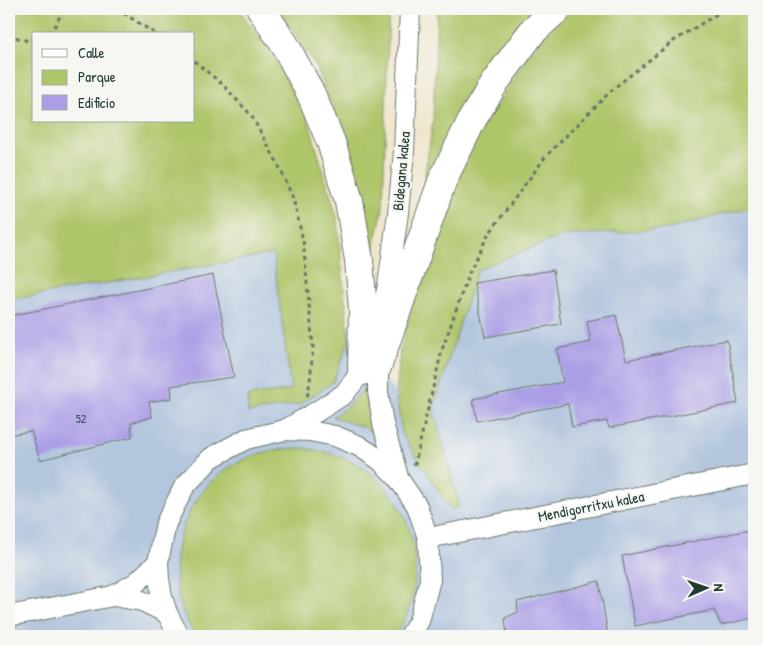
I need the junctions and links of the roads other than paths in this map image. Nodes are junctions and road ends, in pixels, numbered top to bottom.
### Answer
1 (262, 9) edge
2 (410, 9) edge
3 (557, 9) edge
4 (370, 369) junction
5 (293, 425) junction
6 (754, 474) edge
7 (398, 478) junction
8 (428, 538) junction
9 (158, 562) junction
10 (113, 596) junction
11 (167, 614) junction
12 (9, 616) edge
13 (418, 631) edge
14 (179, 636) edge

1 - 4 highway
2 - 4 street, Bidegana kalea
3 - 4 highway
4 - 5 street
4 - 7 street, Bidegana kalea
5 - 7 street
5 - 9 street
6 - 8 street, Mendigorritxu kalea
7 - 8 street
8 - 13 street
9 - 10 street
9 - 11 street
10 - 11 street
10 - 12 street
11 - 14 street

